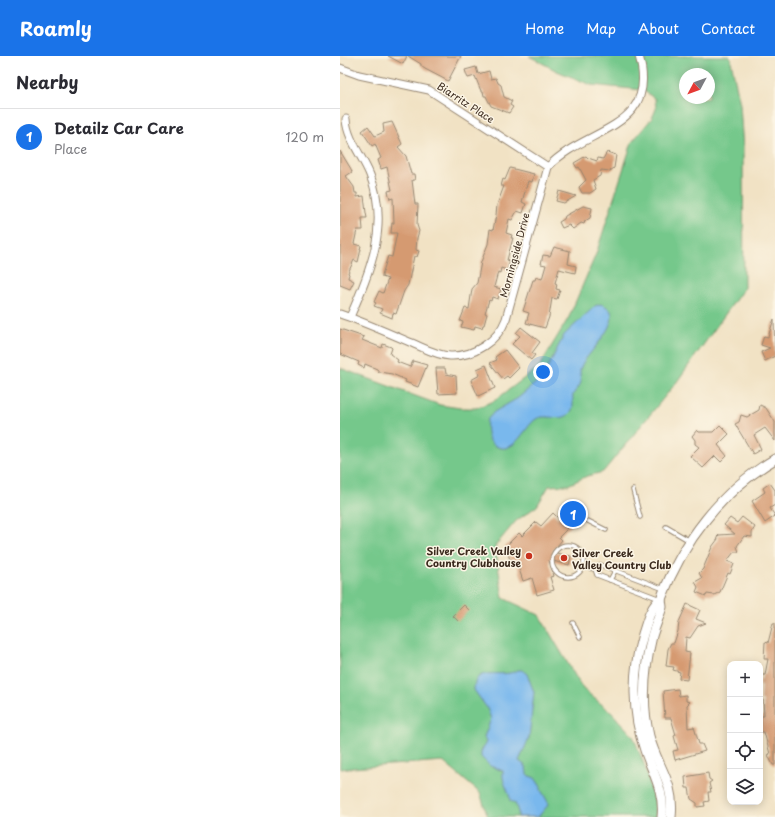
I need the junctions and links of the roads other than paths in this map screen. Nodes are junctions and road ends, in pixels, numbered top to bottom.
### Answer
1 (639, 56) edge
2 (340, 68) edge
3 (346, 119) dead end
4 (548, 167) junction
5 (340, 314) edge
6 (350, 317) junction
7 (775, 459) edge
8 (633, 490) dead end
9 (640, 517) dead end
10 (588, 522) dead end
11 (666, 527) dead end
12 (606, 530) dead end
13 (690, 541) junction
14 (583, 567) junction
15 (594, 569) junction
16 (615, 570) junction
17 (610, 580) junction
18 (664, 589) junction
19 (660, 599) junction
20 (573, 622) dead end
21 (580, 637) dead end
22 (635, 678) junction
23 (645, 678) junction
24 (660, 774) junction
25 (662, 817) edge
26 (671, 817) edge

1 - 4 street
2 - 4 street, Biarritz Place
3 - 6 street
4 - 6 street, Morningside Drive
5 - 6 street, Morningside Drive
7 - 13 street
8 - 9 lane
10 - 12 lane
11 - 13 lane
13 - 18 street
14 - 14 lane
14 - 15 lane
15 - 16 lane
15 - 17 lane
16 - 17 lane
16 - 18 lane
17 - 19 lane
18 - 19 street
19 - 22 street
19 - 23 street
20 - 21 lane
22 - 23 street
22 - 24 street
23 - 24 street
24 - 25 street
24 - 26 street

